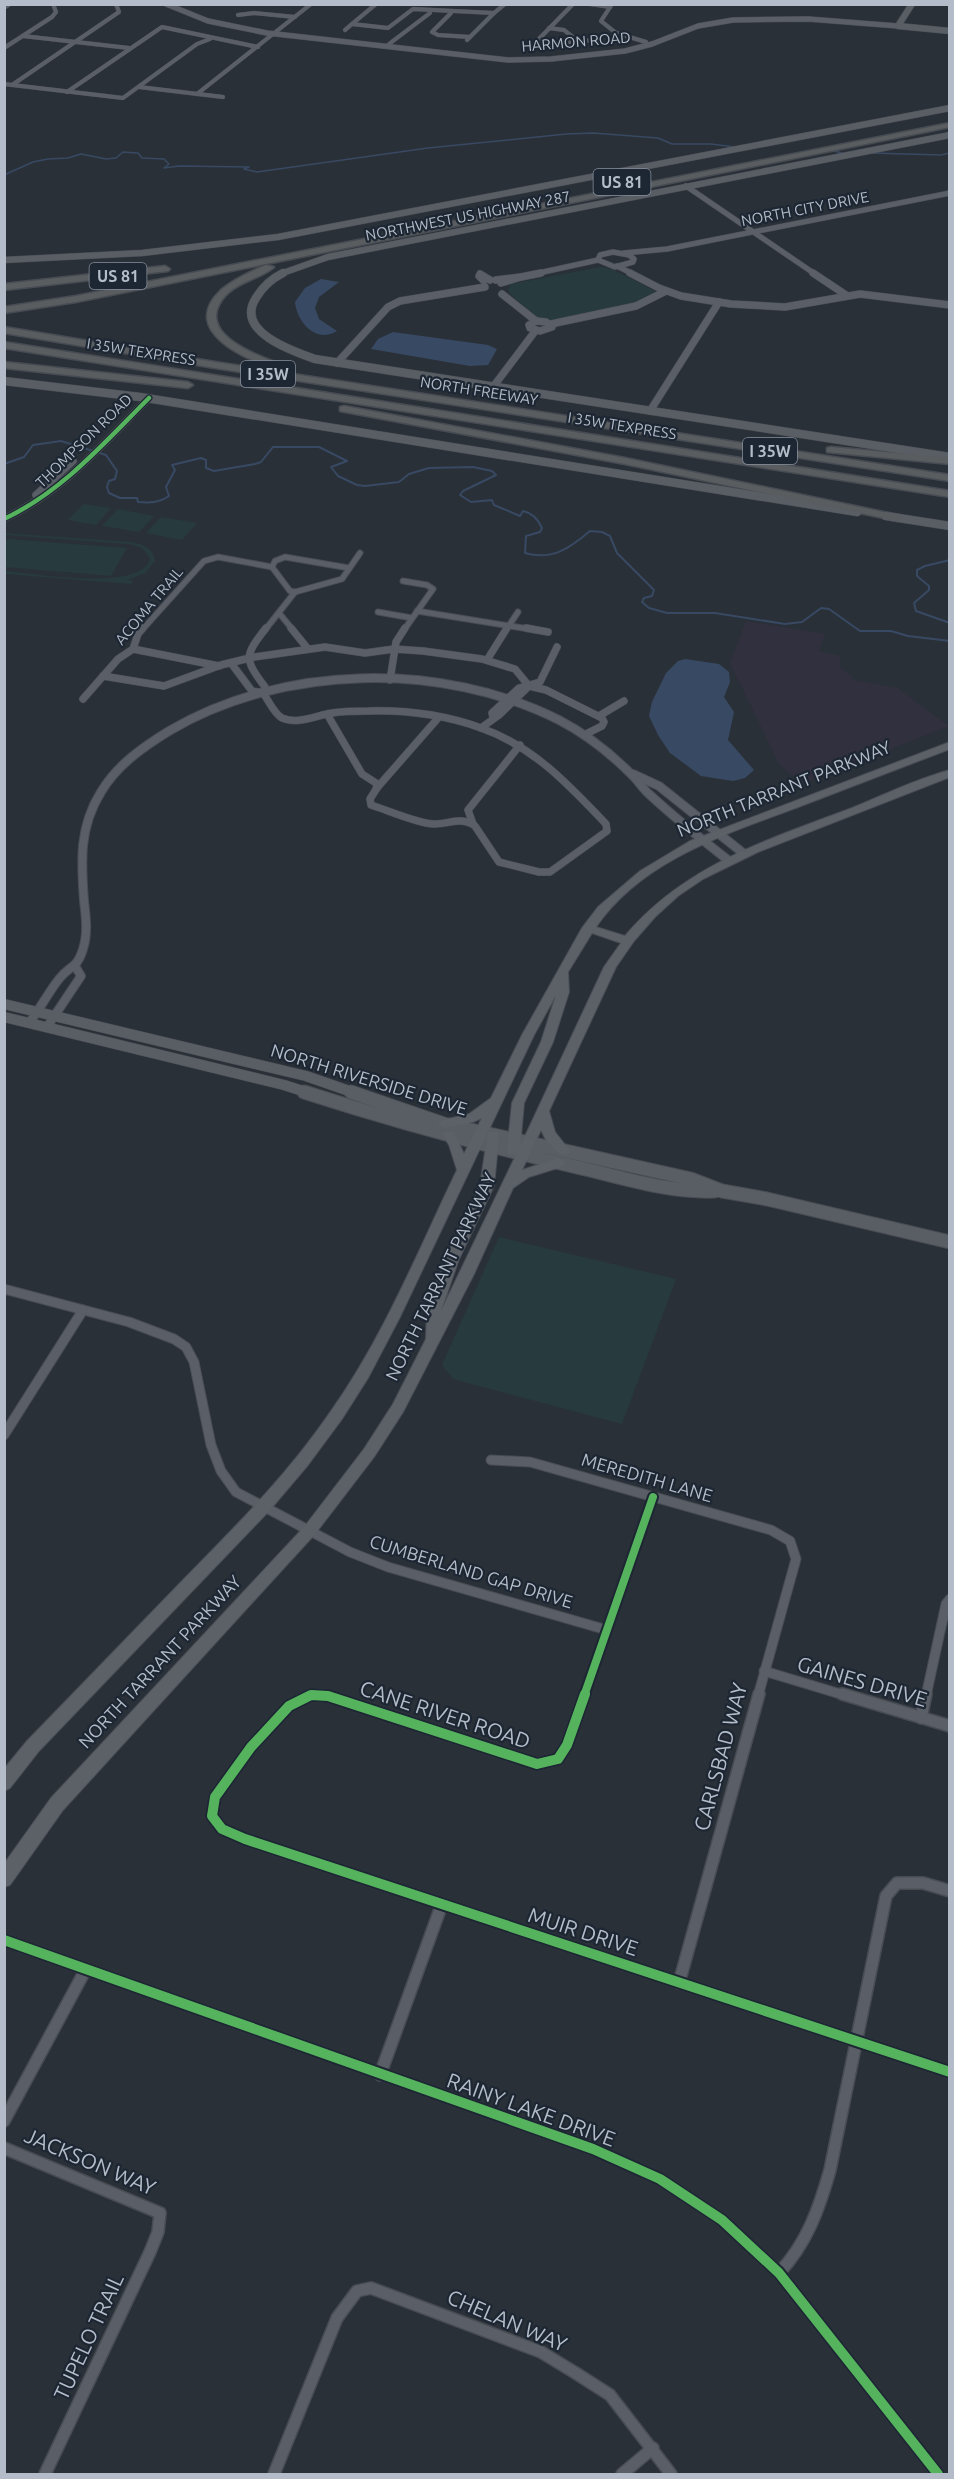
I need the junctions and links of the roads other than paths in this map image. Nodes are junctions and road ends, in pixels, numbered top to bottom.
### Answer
1 (10, 4) edge
2 (53, 4) edge
3 (116, 4) edge
4 (166, 4) edge
5 (175, 4) edge
6 (311, 4) edge
7 (376, 4) edge
8 (505, 4) edge
9 (573, 4) edge
10 (600, 4) edge
11 (912, 4) edge
12 (590, 5) edge
13 (609, 6) edge
14 (4, 8) edge
15 (907, 12) junction
16 (430, 13) junction
17 (451, 13) junction
18 (494, 13) junction
19 (237, 15) dead end
20 (295, 17) junction
21 (900, 23) junction
22 (352, 24) junction
23 (933, 24) junction
24 (950, 26) edge
25 (549, 28) junction
26 (345, 30) dead end
27 (950, 31) edge
28 (409, 32) junction
29 (275, 33) junction
30 (23, 36) junction
31 (470, 37) junction
32 (210, 39) junction
33 (594, 40) dead end
34 (578, 41) junction
35 (75, 42) junction
36 (465, 42) dead end
37 (645, 42) junction
38 (389, 44) junction
39 (396, 45) junction
40 (258, 47) junction
41 (4, 48) edge
42 (129, 48) junction
43 (4, 84) edge
44 (12, 85) junction
45 (139, 87) junction
46 (67, 92) junction
47 (197, 94) junction
48 (223, 97) dead end
49 (950, 108) edge
50 (950, 116) edge
51 (950, 127) edge
52 (950, 135) edge
53 (686, 186) junction
54 (949, 193) edge
55 (754, 231) junction
56 (388, 236) junction
57 (667, 249) junction
58 (624, 253) junction
59 (231, 258) junction
60 (4, 260) edge
61 (597, 260) junction
62 (632, 261) junction
63 (209, 262) dead end
64 (604, 264) junction
65 (617, 266) junction
66 (176, 268) dead end
67 (568, 268) junction
68 (639, 276) junction
69 (493, 285) junction
70 (4, 287) edge
71 (666, 291) junction
72 (846, 295) junction
73 (4, 299) edge
74 (719, 302) junction
75 (950, 305) edge
76 (4, 310) edge
77 (29, 310) junction
78 (4, 318) edge
79 (536, 321) junction
80 (551, 324) junction
81 (4, 330) edge
82 (536, 330) junction
83 (4, 343) edge
84 (4, 356) edge
85 (328, 362) joint
86 (337, 363) junction
87 (4, 365) edge
88 (4, 381) edge
89 (201, 384) junction
90 (494, 387) junction
91 (145, 397) junction
92 (338, 406) junction
93 (650, 411) junction
94 (531, 414) junction
95 (591, 424) junction
96 (104, 436) junction
97 (950, 459) edge
98 (950, 478) edge
99 (950, 488) edge
100 (950, 494) edge
101 (950, 503) edge
102 (12, 512) edge
103 (898, 518) junction
104 (4, 519) edge
105 (950, 526) edge
106 (360, 553) dead end
107 (272, 567) junction
108 (349, 568) junction
109 (403, 581) dead end
110 (295, 592) junction
111 (417, 611) junction
112 (378, 612) dead end
113 (518, 612) dead end
114 (279, 613) junction
115 (412, 618) junction
116 (508, 627) junction
117 (548, 632) dead end
118 (557, 647) dead end
119 (133, 649) junction
120 (308, 649) junction
121 (394, 649) junction
122 (248, 658) junction
123 (486, 660) junction
124 (231, 663) junction
125 (219, 666) junction
126 (252, 670) junction
127 (239, 674) junction
128 (103, 676) junction
129 (390, 680) junction
130 (529, 686) junction
131 (263, 693) junction
132 (83, 699) dead end
133 (511, 700) junction
134 (624, 701) dead end
135 (327, 714) junction
136 (599, 716) junction
137 (439, 717) junction
138 (481, 728) junction
139 (584, 735) junction
140 (520, 745) junction
141 (950, 745) edge
142 (630, 773) junction
143 (950, 774) edge
144 (375, 790) junction
145 (475, 826) junction
146 (720, 833) junction
147 (703, 840) junction
148 (743, 853) junction
149 (728, 860) junction
150 (588, 928) junction
151 (627, 941) junction
152 (75, 966) junction
153 (563, 971) junction
154 (4, 1004) edge
155 (38, 1012) junction
156 (4, 1017) edge
157 (56, 1017) junction
158 (29, 1023) junction
159 (47, 1027) junction
160 (498, 1098) junction
161 (543, 1109) junction
162 (446, 1129) junction
163 (486, 1139) junction
164 (519, 1146) junction
165 (561, 1157) junction
166 (463, 1170) junction
167 (507, 1187) junction
168 (950, 1242) edge
169 (4, 1288) edge
170 (83, 1310) junction
171 (431, 1345) junction
172 (4, 1434) edge
173 (491, 1460) dead end
174 (653, 1497) junction
175 (264, 1507) junction
176 (310, 1530) junction
177 (789, 1541) joint
178 (950, 1599) edge
179 (607, 1630) junction
180 (764, 1671) junction
181 (921, 1718) junction
182 (950, 1726) edge
183 (4, 1783) edge
184 (212, 1816) joint
185 (4, 1880) edge
186 (950, 1891) edge
187 (442, 1904) junction
188 (4, 1940) edge
189 (86, 1969) junction
190 (679, 1983) junction
191 (857, 2040) junction
192 (950, 2072) edge
193 (380, 2075) junction
194 (4, 2121) edge
195 (4, 2148) edge
196 (160, 2213) joint
197 (779, 2273) junction
198 (652, 2448) junction
199 (45, 2475) edge
200 (274, 2475) edge
201 (622, 2475) edge
202 (671, 2475) edge
203 (938, 2475) edge

1 - 14 street
2 - 30 street
3 - 35 street
4 - 29 street
5 - 29 street
6 - 20 street
7 - 22 street
8 - 18 street
9 - 25 street
10 - 13 street
11 - 15 main road
12 - 13 street
13 - 37 street
15 - 21 main road
15 - 23 main road
16 - 17 street
16 - 22 street
16 - 28 street
17 - 18 street
17 - 31 street
18 - 31 street
19 - 20 street
20 - 29 street
21 - 23 main road, HARMON ROAD
21 - 27 main road, HARMON ROAD
21 - 29 street, HARMON ROAD
21 - 37 street, HARMON ROAD
22 - 26 street
23 - 24 main road, HARMON ROAD
25 - 34 street
25 - 34 street
28 - 38 street
28 - 39 street
29 - 38 street, HARMON ROAD
29 - 40 street
30 - 35 street
30 - 41 street
31 - 36 street
32 - 40 street
32 - 42 street
32 - 45 street
33 - 34 street
35 - 42 street
35 - 44 street
37 - 39 street, HARMON ROAD
38 - 39 street, HARMON ROAD
40 - 47 street
42 - 46 street
43 - 44 street
44 - 46 street
45 - 46 street
45 - 47 street
47 - 48 street
49 - 60 main road, NORTHWEST US HIGHWAY 287
50 - 59 highway, US 81
51 - 56 highway, US 81
52 - 53 main road, NORTHWEST US HIGHWAY 287
53 - 55 street
53 - 85 main road, NORTHWEST US HIGHWAY 287
54 - 55 street, NORTH CITY DRIVE
55 - 57 street, NORTH CITY DRIVE
55 - 72 street
56 - 77 highway, US 81
56 - 94 highway
57 - 58 street, NORTH CITY DRIVE
57 - 62 street, NORTH CITY DRIVE
58 - 61 street
58 - 62 street
59 - 63 highway
59 - 73 highway
61 - 64 street
61 - 67 street
62 - 65 street, NORTH CITY DRIVE
62 - 68 street
64 - 65 street
64 - 67 street
65 - 68 street
66 - 70 highway, US 81
67 - 69 street
68 - 71 street
69 - 79 street
69 - 86 street
71 - 74 street
71 - 80 street
72 - 74 street
72 - 75 street
74 - 93 street
76 - 77 highway
77 - 78 highway, US 81
79 - 80 street
79 - 82 street
80 - 82 street
81 - 94 highway, NORTH FREEWAY / I 35W
82 - 90 street
83 - 99 highway, I 35W TEXPRESS
83 - 100 highway, I 35W TEXPRESS
84 - 89 highway, I 35W
85 - 86 main road, NORTH FREEWAY
86 - 90 main road, NORTH FREEWAY
87 - 89 highway
88 - 91 main road
89 - 92 highway, I 35W
90 - 93 main road, NORTH FREEWAY
91 - 96 street, THOMPSON ROAD
91 - 103 main road
92 - 101 highway, I 35W
92 - 103 highway
93 - 97 main road, NORTH FREEWAY
94 - 95 highway, NORTH FREEWAY / I 35W
95 - 97 highway
95 - 98 highway, NORTH FREEWAY / I 35W
96 - 102 street, THOMPSON ROAD
96 - 102 street, THOMPSON ROAD
102 - 104 street, THOMPSON ROAD
103 - 105 main road
106 - 108 street
107 - 108 street
107 - 110 street
107 - 119 street, ACOMA TRAIL
108 - 110 street
109 - 111 street
110 - 114 street
111 - 115 street
111 - 116 street
112 - 115 street
113 - 116 street
114 - 120 street
114 - 122 street
115 - 121 street
116 - 117 street
116 - 123 street
118 - 130 street
119 - 125 street
119 - 128 street, ACOMA TRAIL
120 - 121 street
120 - 122 street
121 - 123 street
121 - 129 street
122 - 124 street
122 - 126 street
123 - 130 street
124 - 125 street
124 - 127 street
125 - 128 street
126 - 127 street
126 - 131 street
127 - 131 street
128 - 132 street, ACOMA TRAIL
129 - 131 street
129 - 133 street
130 - 133 street
130 - 136 street
131 - 135 street
131 - 152 street
133 - 138 street
133 - 139 street
134 - 136 street
135 - 137 street
135 - 144 street
136 - 139 street
137 - 138 street
137 - 144 street
138 - 140 street
139 - 142 street
140 - 145 street
140 - 145 street
141 - 146 main road, NORTH TARRANT PARKWAY
142 - 146 street
142 - 147 street
143 - 148 main road, NORTH TARRANT PARKWAY
144 - 145 street
146 - 147 main road, NORTH TARRANT PARKWAY
146 - 148 street
147 - 149 street
147 - 150 main road, NORTH TARRANT PARKWAY
148 - 149 main road, NORTH TARRANT PARKWAY
149 - 151 main road, NORTH TARRANT PARKWAY
150 - 151 main road
150 - 153 main road, NORTH TARRANT PARKWAY
151 - 161 main road, NORTH TARRANT PARKWAY
152 - 155 street
152 - 157 street
153 - 160 main road, NORTH TARRANT PARKWAY
153 - 164 main road
154 - 155 main road, NORTH RIVERSIDE DRIVE
155 - 157 main road, NORTH RIVERSIDE DRIVE
155 - 158 street
156 - 158 main road, NORTH RIVERSIDE DRIVE
157 - 159 street
157 - 162 main road, NORTH RIVERSIDE DRIVE
158 - 159 main road, NORTH RIVERSIDE DRIVE
159 - 162 main road, NORTH RIVERSIDE DRIVE
160 - 162 main road
160 - 163 main road, NORTH TARRANT PARKWAY
161 - 164 main road, NORTH TARRANT PARKWAY
161 - 165 main road
162 - 163 main road, NORTH RIVERSIDE DRIVE
162 - 166 main road
163 - 164 main road, NORTH RIVERSIDE DRIVE
163 - 166 main road, NORTH TARRANT PARKWAY
163 - 171 main road
164 - 165 main road, NORTH RIVERSIDE DRIVE
164 - 167 main road, NORTH TARRANT PARKWAY
165 - 167 main road
165 - 168 main road, NORTH RIVERSIDE DRIVE
166 - 175 main road, NORTH TARRANT PARKWAY
167 - 171 main road, NORTH TARRANT PARKWAY
169 - 170 street, CUMBERLAND GAP DRIVE
170 - 172 street
170 - 175 street, CUMBERLAND GAP DRIVE
171 - 176 main road, NORTH TARRANT PARKWAY
173 - 174 street, MEREDITH LANE
174 - 177 street, MEREDITH LANE
174 - 179 street, CANE RIVER ROAD
175 - 176 street, CUMBERLAND GAP DRIVE
175 - 183 main road, NORTH TARRANT PARKWAY
176 - 179 street, CUMBERLAND GAP DRIVE
176 - 185 main road, NORTH TARRANT PARKWAY
177 - 180 street, CARLSBAD WAY
178 - 181 street
179 - 184 street, CANE RIVER ROAD
180 - 181 street, GAINES DRIVE
180 - 190 street, CARLSBAD WAY
181 - 182 street, GAINES DRIVE
184 - 187 street, MUIR DRIVE
186 - 191 street
187 - 190 street, MUIR DRIVE
187 - 193 street
188 - 189 street, RAINY LAKE DRIVE
189 - 193 street, RAINY LAKE DRIVE
189 - 194 street
190 - 191 street, MUIR DRIVE
191 - 192 street, MUIR DRIVE
191 - 197 street
193 - 197 street, RAINY LAKE DRIVE
195 - 196 street, JACKSON WAY
196 - 199 street, TUPELO TRAIL
197 - 203 street, RAINY LAKE DRIVE
198 - 200 street, CHELAN WAY
198 - 201 street
198 - 202 street, CHELAN WAY

